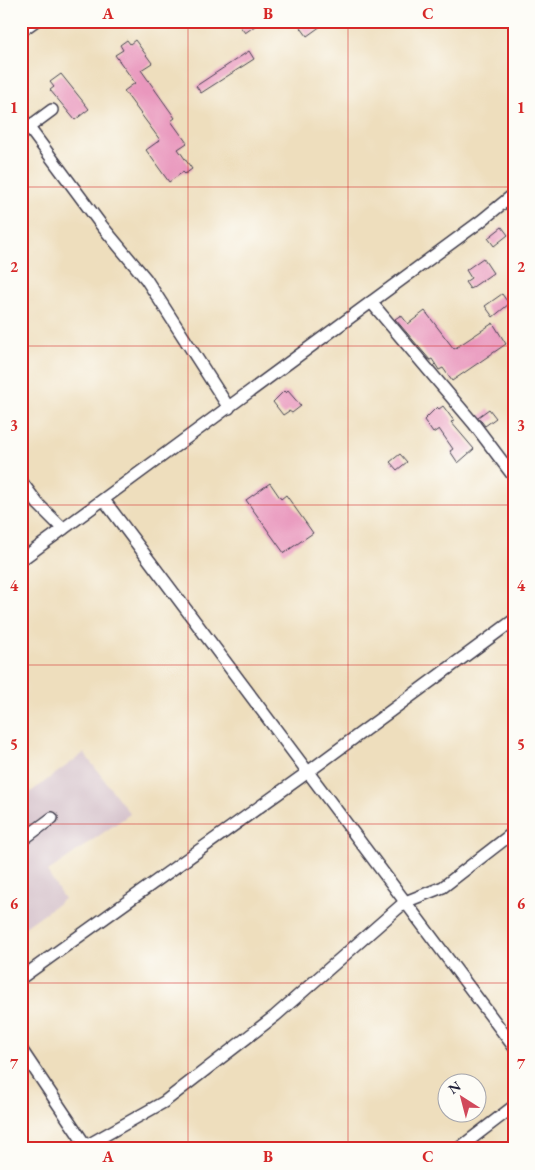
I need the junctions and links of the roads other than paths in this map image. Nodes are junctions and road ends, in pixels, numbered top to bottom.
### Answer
1 (35, 21) edge
2 (21, 31) edge
3 (52, 110) dead end
4 (21, 117) edge
5 (29, 127) junction
6 (514, 194) edge
7 (371, 302) junction
8 (229, 408) junction
9 (514, 477) edge
10 (21, 480) edge
11 (104, 500) junction
12 (64, 529) junction
13 (21, 560) edge
14 (514, 620) edge
15 (308, 772) junction
16 (52, 818) dead end
17 (514, 832) edge
18 (21, 841) edge
19 (405, 902) junction
20 (21, 978) edge
21 (514, 1047) edge
22 (21, 1049) edge
23 (514, 1106) edge
24 (86, 1148) edge
25 (458, 1149) edge

1 - 2 street
3 - 5 street
4 - 5 street
5 - 8 street
6 - 7 street
7 - 8 street
7 - 9 street
8 - 11 street
10 - 12 street
11 - 12 street
11 - 15 street
12 - 13 street
14 - 15 street
15 - 19 street
15 - 20 street
16 - 18 street
17 - 19 street
19 - 21 street
19 - 24 street
22 - 24 street
23 - 25 street

